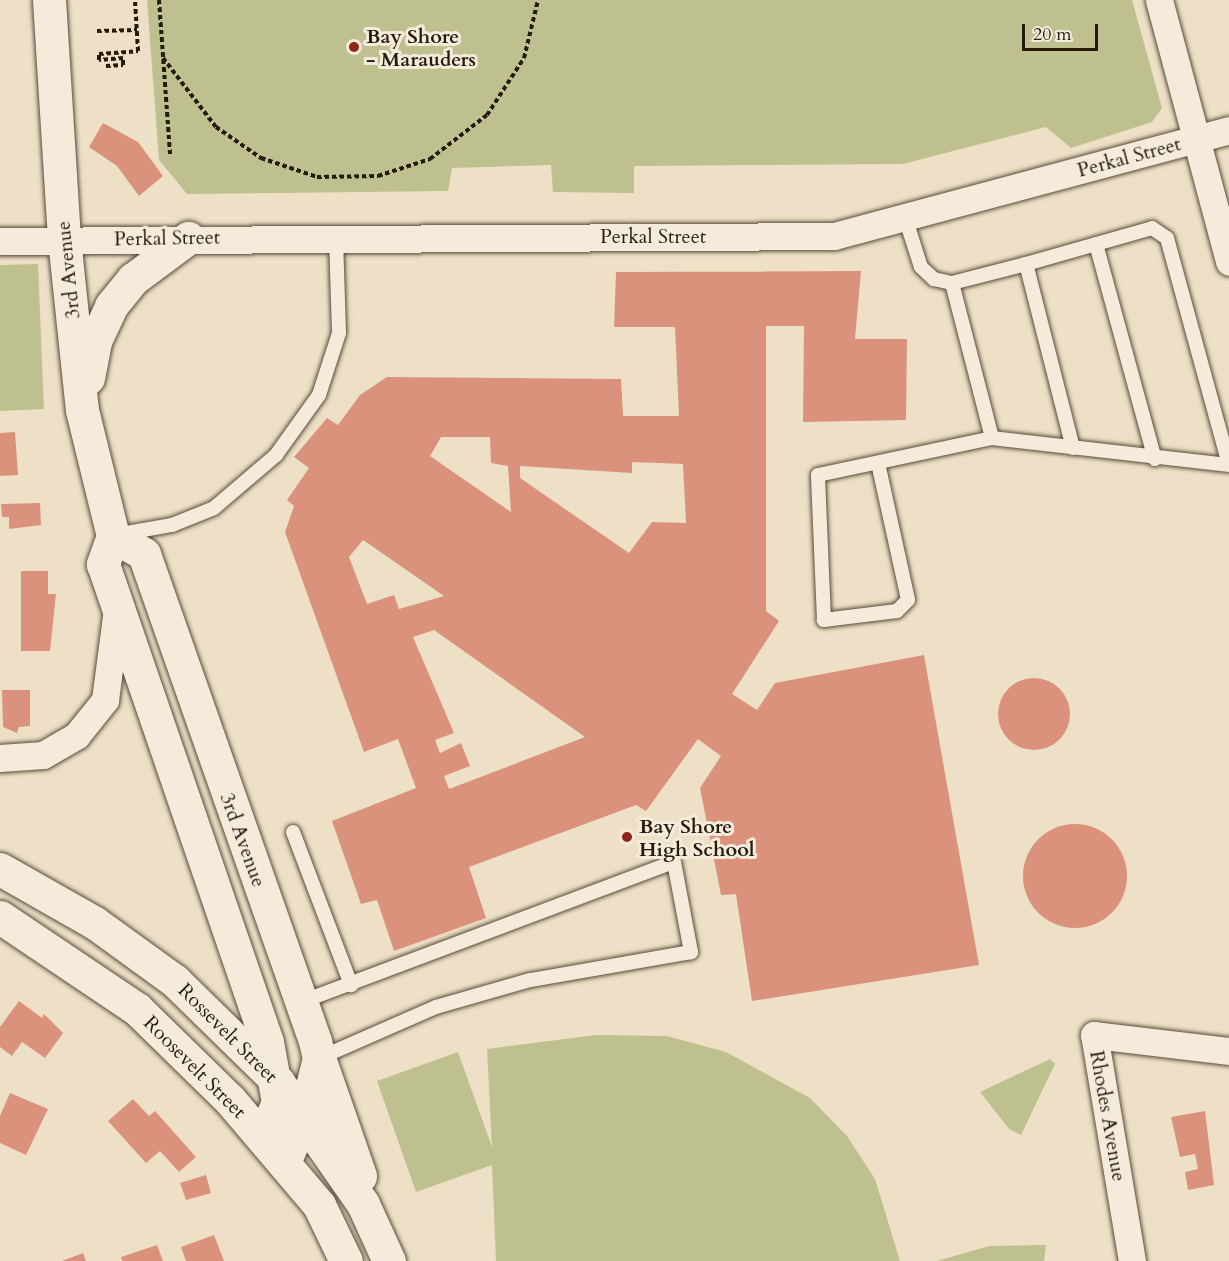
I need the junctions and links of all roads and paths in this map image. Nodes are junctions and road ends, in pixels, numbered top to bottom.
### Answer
1 (49, 0) edge
2 (135, 0) edge
3 (159, 0) edge
4 (538, 0) edge
5 (1159, 0) edge
6 (137, 30) junction
7 (97, 32) dead end
8 (163, 58) junction
9 (106, 66) dead end
10 (1229, 130) edge
11 (1196, 139) junction
12 (170, 155) dead end
13 (905, 217) junction
14 (336, 236) junction
15 (188, 238) junction
16 (64, 239) junction
17 (0, 241) edge
18 (1096, 244) junction
19 (1229, 262) edge
20 (1026, 264) junction
21 (952, 283) junction
22 (82, 410) junction
23 (992, 438) junction
24 (1073, 448) junction
25 (1155, 459) junction
26 (878, 463) junction
27 (1229, 464) edge
28 (113, 536) junction
29 (116, 616) junction
30 (0, 758) edge
31 (293, 832) dead end
32 (250, 860) junction
33 (0, 869) edge
34 (208, 879) junction
35 (0, 917) edge
36 (351, 985) junction
37 (301, 1002) junction
38 (1229, 1051) edge
39 (319, 1058) junction
40 (278, 1082) junction
41 (305, 1114) junction
42 (263, 1137) junction
43 (285, 1160) junction
44 (363, 1204) junction
45 (346, 1261) edge
46 (389, 1261) edge
47 (1132, 1261) edge

1 - 16 street, 3rd Avenue
2 - 6 path
3 - 8 path
4 - 8 path
5 - 11 street
6 - 7 path
6 - 9 path
8 - 12 path
10 - 11 street, Perkal Street
11 - 13 street, Perkal Street
11 - 19 street
13 - 14 street, Perkal Street
13 - 21 lane
14 - 15 street, Perkal Street
14 - 28 lane
15 - 16 street, Perkal Street
15 - 22 street
16 - 17 street, Perkal Street
16 - 22 street, 3rd Avenue
18 - 20 lane
18 - 25 lane
18 - 27 lane
20 - 21 lane
20 - 24 lane
21 - 23 lane
22 - 28 street, 3rd Avenue
23 - 24 lane
23 - 26 lane
24 - 25 lane
25 - 27 lane
26 - 26 lane
28 - 29 street
28 - 32 street, 3rd Avenue
29 - 30 street
29 - 34 street
31 - 36 lane
32 - 34 street
32 - 37 street, 3rd Avenue
33 - 40 street, Rossevelt Street
34 - 40 street
35 - 42 street, Roosevelt Street
36 - 37 lane
36 - 39 lane
37 - 39 street, 3rd Avenue
38 - 47 street, Rhodes Avenue
39 - 41 street
39 - 44 street, 3rd Avenue
40 - 41 street, Rossevelt Street
40 - 42 street
41 - 43 street
41 - 44 street, Rossevelt Street
42 - 43 street, Roosevelt Street
43 - 45 street, Roosevelt Street
44 - 46 street, Rossevelt Street

